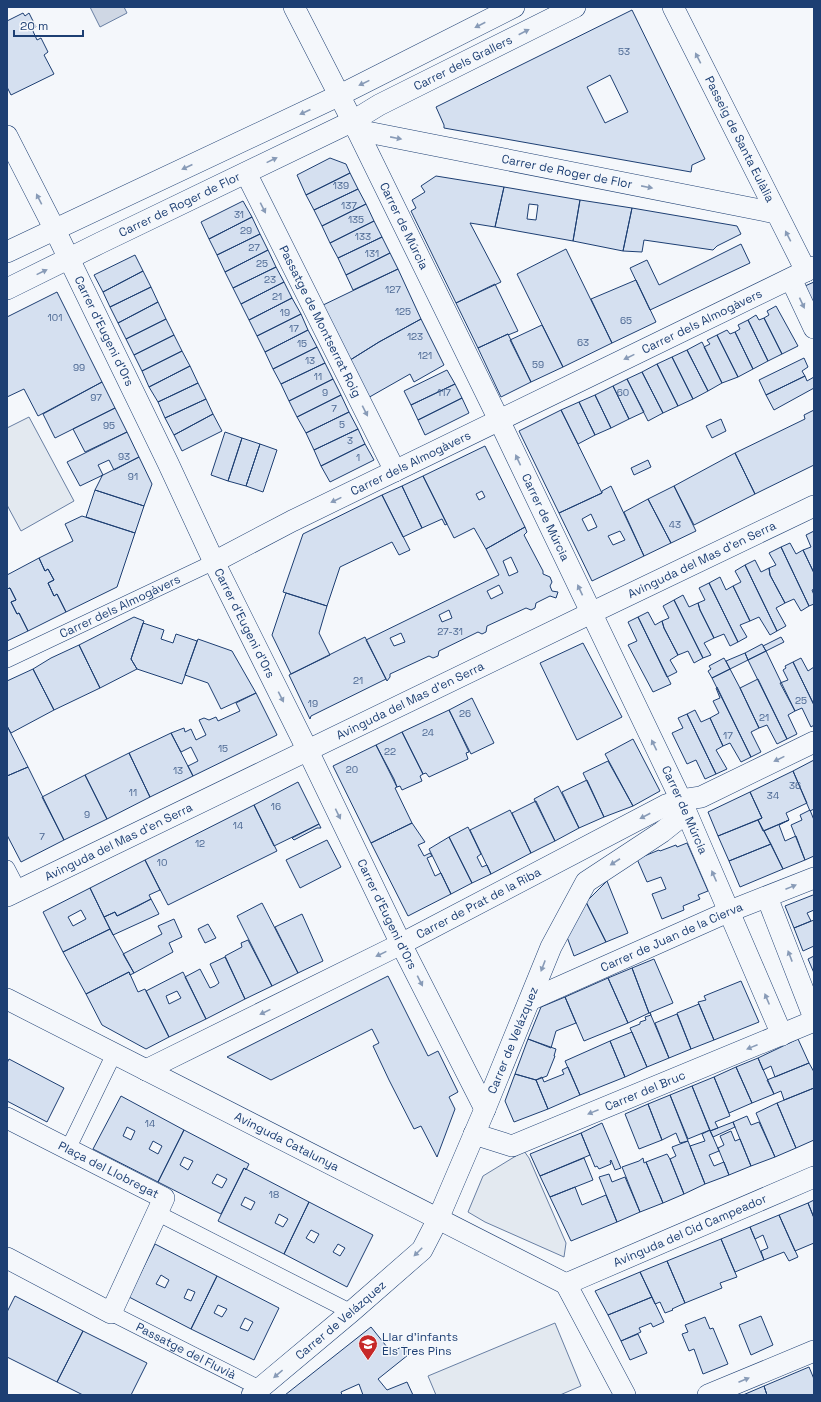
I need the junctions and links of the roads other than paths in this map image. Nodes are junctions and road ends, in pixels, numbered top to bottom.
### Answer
1 (294, 7) edge
2 (514, 7) edge
3 (575, 7) edge
4 (673, 7) edge
5 (340, 95) junction
6 (355, 126) junction
7 (7, 136) edge
8 (246, 173) junction
9 (776, 213) junction
10 (55, 230) junction
11 (7, 252) edge
12 (69, 259) junction
13 (804, 272) edge
14 (7, 289) edge
15 (814, 328) edge
16 (499, 420) junction
17 (395, 471) junction
18 (814, 506) edge
19 (214, 562) junction
20 (591, 613) junction
21 (7, 660) edge
22 (814, 742) edge
23 (308, 751) junction
24 (681, 800) junction
25 (7, 868) edge
26 (814, 878) edge
27 (13, 894) edge
28 (767, 897) junction
29 (730, 912) junction
30 (401, 944) junction
31 (7, 999) edge
32 (530, 1000) junction
33 (814, 1018) edge
34 (814, 1022) edge
35 (782, 1035) junction
36 (114, 1054) junction
37 (146, 1070) junction
38 (485, 1109) junction
39 (7, 1118) edge
40 (474, 1134) junction
41 (68, 1149) junction
42 (814, 1177) edge
43 (157, 1213) junction
44 (438, 1219) junction
45 (7, 1258) edge
46 (566, 1284) junction
47 (351, 1312) junction
48 (111, 1313) junction
49 (814, 1351) edge
50 (256, 1392) edge
51 (625, 1395) edge
52 (708, 1395) edge

1 - 5 street, Carrer de Múrcia
2 -> 5 street
6 -> 3 street, Carrer dels Grallers
9 -> 4 street, Passeig de Santa Eulàlia
5 - 6 street, Carrer de Múrcia
5 -> 10 street
8 -> 6 street, Carrer de Roger de Flor
6 -> 9 street, Carrer de Roger de Flor
6 - 16 street, Carrer de Múrcia
10 -> 7 street, Carrer d'Eugeni d'Ors
8 - 12 street, Carrer de Roger de Flor
8 -> 17 street, Passatge de Montserrat Roig
13 -> 9 street, Passeig de Santa Eulàlia
10 - 11 street
10 - 12 street, Carrer d'Eugeni d'Ors
14 -> 12 street, Carrer de Roger de Flor
12 - 19 street, Carrer d'Eugeni d'Ors
13 -> 15 street, Passeig de Santa Eulàlia
13 -> 16 street, Carrer dels Almogàvers
16 - 17 street, Carrer dels Almogàvers
20 -> 16 street, Carrer de Múrcia
17 -> 19 street, Carrer dels Almogàvers
18 - 20 street, Avinguda del Mas d'en Serra
19 - 21 street, Carrer dels Almogàvers
19 -> 23 street, Carrer d'Eugeni d'Ors
20 - 23 street, Avinguda del Mas d'en Serra
24 -> 20 street, Carrer de Múrcia
22 -> 24 street
23 - 27 street, Avinguda del Mas d'en Serra
23 -> 30 street, Carrer d'Eugeni d'Ors
29 -> 24 street, Carrer de Múrcia
24 -> 30 street, Carrer de Prat de la Riba
24 -> 32 street, Carrer de Velázquez
25 - 27 street
28 -> 26 street, Carrer de Juan de la Cierva
28 - 29 street, Carrer de Juan de la Cierva
33 -> 28 street
29 - 32 street, Carrer de Juan de la Cierva
35 -> 29 street, Carrer de Múrcia
30 -> 37 street, Carrer de Prat de la Riba
30 -> 38 street, Carrer d'Eugeni d'Ors
31 - 36 street, Avinguda Catalunya
32 - 38 street, Carrer de Velázquez
34 - 35 street, Carrer del Bruc
35 -> 40 street, Carrer del Bruc
36 - 37 street, Avinguda Catalunya
36 - 41 street
37 - 44 street, Avinguda Catalunya
38 - 40 street, Carrer de Velázquez
39 - 41 street, Plaça del Llobregat
40 - 44 street, Carrer de Velázquez
41 - 43 street, Plaça del Llobregat
42 - 46 street, Avinguda del Cid Campeador
43 - 47 street
43 - 48 street, Plaça del Llobregat
44 - 46 street, Avinguda Catalunya
44 -> 47 street, Carrer de Velázquez
45 - 48 street
46 - 51 street
47 -> 50 street, Carrer de Velázquez
48 - 50 street, Passatge del Fluvià
52 -> 49 street

